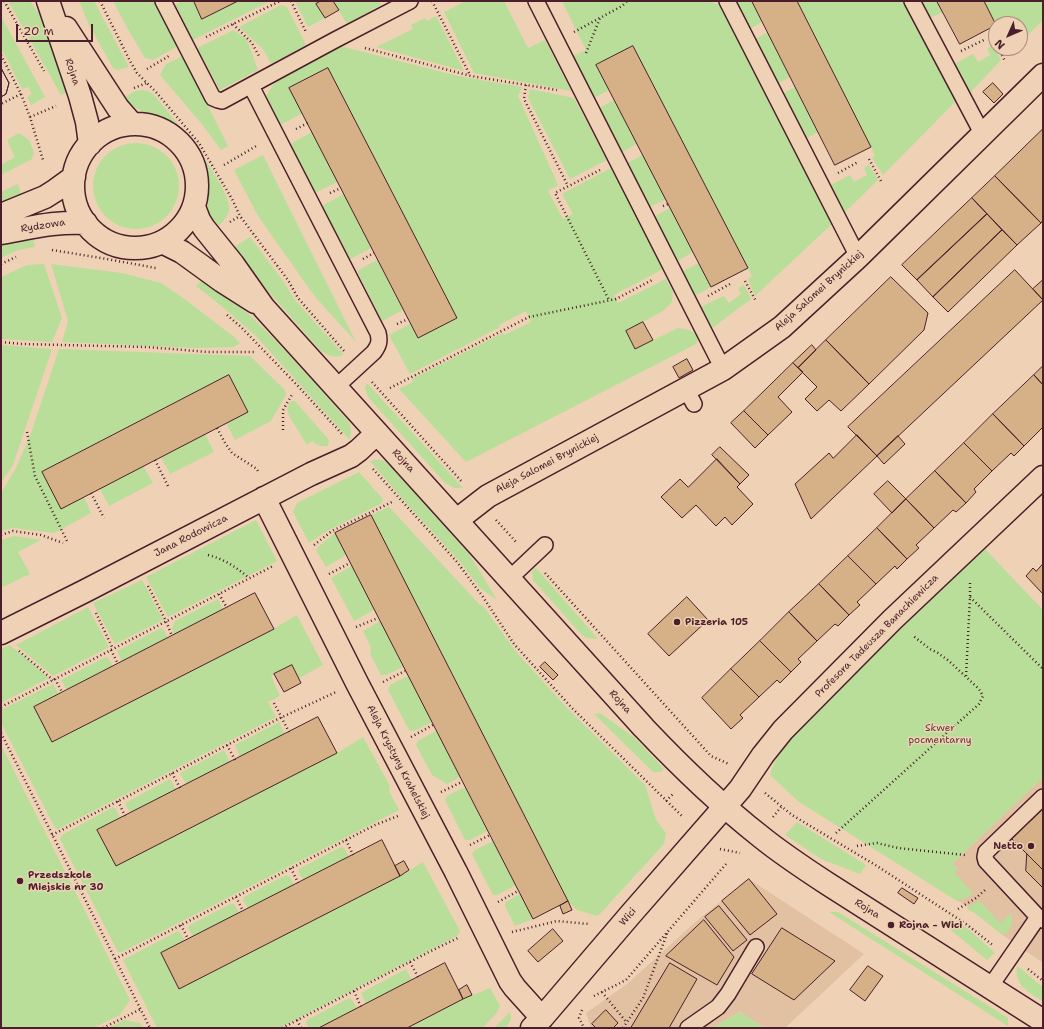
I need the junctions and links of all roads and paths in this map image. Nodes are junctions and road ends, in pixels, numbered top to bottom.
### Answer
1 (4, 1) edge
2 (48, 1) edge
3 (100, 1) edge
4 (163, 1) edge
5 (280, 1) edge
6 (291, 1) edge
7 (410, 1) edge
8 (432, 1) edge
9 (536, 1) edge
10 (627, 1) edge
11 (727, 1) edge
12 (912, 1) edge
13 (600, 18) junction
14 (233, 24) junction
15 (335, 40) junction
16 (556, 41) junction
17 (187, 47) junction
18 (315, 50) junction
19 (1, 55) edge
20 (1002, 56) edge
21 (1005, 61) dead end
22 (147, 68) dead end
23 (269, 75) junction
24 (1043, 75) edge
25 (47, 76) dead end
26 (471, 76) junction
27 (576, 80) junction
28 (526, 85) junction
29 (251, 86) junction
30 (21, 94) junction
31 (583, 95) junction
32 (1, 104) edge
33 (56, 106) dead end
34 (30, 117) junction
35 (132, 124) junction
36 (276, 134) junction
37 (982, 135) junction
38 (90, 144) junction
39 (869, 159) dead end
40 (43, 160) dead end
41 (617, 161) junction
42 (224, 165) dead end
43 (74, 177) junction
44 (882, 183) dead end
45 (568, 186) junction
46 (194, 207) junction
47 (1, 215) edge
48 (86, 223) junction
49 (1, 233) edge
50 (162, 242) junction
51 (59, 251) dead end
52 (858, 257) junction
53 (162, 269) dead end
54 (672, 270) junction
55 (745, 281) dead end
56 (610, 300) junction
57 (756, 301) dead end
58 (264, 308) junction
59 (224, 312) dead end
60 (1, 342) edge
61 (255, 352) dead end
62 (358, 367) junction
63 (723, 369) junction
64 (336, 387) junction
65 (390, 388) dead end
66 (293, 393) dead end
67 (283, 430) dead end
68 (27, 432) dead end
69 (377, 433) junction
70 (357, 452) junction
71 (155, 460) dead end
72 (1043, 477) edge
73 (168, 486) dead end
74 (91, 493) dead end
75 (264, 498) junction
76 (392, 502) dead end
77 (480, 502) junction
78 (104, 518) dead end
79 (457, 520) junction
80 (1, 535) edge
81 (67, 541) dead end
82 (63, 543) dead end
83 (173, 545) junction
84 (545, 545) dead end
85 (970, 545) junction
86 (294, 556) junction
87 (531, 558) junction
88 (350, 562) dead end
89 (137, 564) junction
90 (323, 577) dead end
91 (249, 578) junction
92 (509, 579) junction
93 (84, 591) junction
94 (220, 594) junction
95 (970, 597) junction
96 (227, 608) dead end
97 (378, 618) dead end
98 (892, 620) junction
99 (166, 621) junction
100 (352, 629) dead end
101 (1, 633) edge
102 (172, 636) dead end
103 (112, 649) junction
104 (18, 651) dead end
105 (118, 664) dead end
106 (1043, 669) edge
107 (405, 670) dead end
108 (966, 676) junction
109 (54, 679) junction
110 (357, 682) junction
111 (380, 683) dead end
112 (62, 692) dead end
113 (274, 703) dead end
114 (1, 707) edge
115 (281, 718) junction
116 (434, 725) dead end
117 (289, 732) dead end
118 (1, 733) edge
119 (409, 738) dead end
120 (227, 745) junction
121 (235, 760) dead end
122 (731, 764) dead end
123 (172, 773) junction
124 (462, 782) dead end
125 (180, 788) dead end
126 (763, 791) dead end
127 (1043, 797) edge
128 (118, 801) junction
129 (724, 806) junction
130 (421, 807) junction
131 (125, 816) dead end
132 (686, 821) dead end
133 (836, 833) dead end
134 (52, 835) junction
135 (490, 835) dead end
136 (346, 840) junction
137 (857, 846) dead end
138 (466, 847) dead end
139 (717, 847) dead end
140 (353, 854) dead end
141 (745, 854) dead end
142 (985, 857) junction
143 (726, 864) dead end
144 (291, 868) junction
145 (1000, 876) junction
146 (298, 883) dead end
147 (518, 891) dead end
148 (236, 896) junction
149 (494, 904) dead end
150 (958, 909) dead end
151 (243, 911) dead end
152 (1041, 919) edge
153 (181, 925) junction
154 (596, 925) dead end
155 (669, 929) junction
156 (489, 938) junction
157 (188, 939) dead end
158 (756, 947) dead end
159 (1010, 957) junction
160 (115, 959) junction
161 (410, 962) junction
162 (418, 977) dead end
163 (1043, 981) edge
164 (990, 987) junction
165 (568, 988) junction
166 (354, 991) junction
167 (602, 992) junction
168 (585, 1002) junction
169 (361, 1007) dead end
170 (141, 1009) junction
171 (297, 1020) junction
172 (1043, 1021) edge
173 (627, 1023) junction
174 (542, 1025) edge
175 (103, 1028) edge
176 (150, 1028) edge
177 (282, 1028) edge
178 (301, 1028) edge
179 (584, 1028) edge
180 (623, 1028) edge
181 (688, 1028) edge

1 - 25 path
2 - 35 street, Rojna
2 - 38 street, Rojna
3 - 62 path
4 - 17 lane
5 - 14 path
6 - 18 path
7 - 15 lane
8 - 26 path
9 - 16 lane
10 - 13 path
11 - 52 lane
12 - 37 lane
13 - 16 path
13 - 27 path
14 - 17 path
14 - 23 path
15 - 18 lane
15 - 26 path
16 - 27 lane
17 - 22 path
17 - 29 lane
18 - 23 lane
19 - 30 path
20 - 21 path
23 - 29 lane
24 - 37 street, Aleja Salomei Brynickiej
26 - 28 path
27 - 31 lane
28 - 31 path
28 - 45 path
29 - 36 lane
30 - 32 path
30 - 34 path
31 - 41 lane
33 - 34 path
34 - 40 path
35 - 38 street
35 - 46 street
36 - 42 path
36 - 62 lane
37 - 52 street, Aleja Salomei Brynickiej
38 - 43 street
39 - 44 path
41 - 45 path
41 - 54 lane
43 - 47 street
43 - 48 street
45 - 56 path
46 - 50 street
46 - 58 street, Rojna
48 - 49 street, Rydzowa
48 - 50 street
50 - 58 street, Rojna
51 - 53 path
52 - 63 street, Aleja Salomei Brynickiej
54 - 56 path
54 - 63 lane
55 - 57 path
56 - 65 path
58 - 64 street, Rojna
59 - 70 path
60 - 61 path
62 - 64 lane
62 - 77 path
63 - 77 street, Aleja Salomei Brynickiej
64 - 69 street, Rojna
66 - 67 path
68 - 81 path
69 - 70 street, Jana Rodowicza
69 - 79 street, Rojna
70 - 75 street, Jana Rodowicza
70 - 132 path
71 - 73 path
72 - 85 street, Profesora Tadeusza Banachiewicza
74 - 78 path
75 - 83 street, Jana Rodowicza
75 - 86 street, Aleja Krystyny Krahelskiej
76 - 86 path
77 - 79 street, Aleja Salomei Brynickiej
77 - 87 path
79 - 92 street, Rojna
80 - 82 path
83 - 89 street, Jana Rodowicza
83 - 91 path
84 - 87 lane
85 - 95 path
85 - 98 street, Profesora Tadeusza Banachiewicza
86 - 91 path
86 - 110 street, Aleja Krystyny Krahelskiej
87 - 92 lane
87 - 122 path
88 - 90 path
89 - 93 street, Jana Rodowicza
89 - 99 path
91 - 94 path
92 - 129 street, Rojna
93 - 101 street, Jana Rodowicza
93 - 103 path
94 - 96 path
94 - 99 path
95 - 106 path
95 - 108 path
97 - 100 path
98 - 108 path
98 - 129 street, Profesora Tadeusza Banachiewicza
99 - 102 path
99 - 103 path
103 - 105 path
103 - 109 path
104 - 109 path
107 - 111 path
108 - 133 path
109 - 112 path
109 - 114 path
110 - 115 path
110 - 130 street, Aleja Krystyny Krahelskiej
113 - 115 path
115 - 117 path
115 - 120 path
116 - 119 path
118 - 134 path
120 - 121 path
120 - 123 path
123 - 125 path
123 - 128 path
124 - 130 path
126 - 159 path
127 - 142 lane
128 - 131 path
128 - 134 path
129 - 164 street, Rojna
129 - 165 street, Wici
130 - 136 path
130 - 156 street, Aleja Krystyny Krahelskiej
134 - 160 path
135 - 138 path
136 - 140 path
136 - 144 path
137 - 142 path
139 - 141 path
142 - 145 lane
143 - 155 path
144 - 146 path
144 - 148 path
145 - 150 path
145 - 152 lane
147 - 149 path
148 - 151 path
148 - 153 path
152 - 159 lane
153 - 157 path
153 - 160 path
154 - 156 path
155 - 167 path
155 - 173 path
156 - 161 path
156 - 174 street, Aleja Krystyny Krahelskiej
158 - 181 lane
159 - 163 path
159 - 164 lane
160 - 170 path
161 - 162 path
161 - 166 path
164 - 172 street, Rojna
165 - 168 path
165 - 174 street, Wici
166 - 169 path
166 - 171 path
167 - 168 path
167 - 173 path
168 - 179 path
170 - 175 path
170 - 176 path
171 - 177 path
171 - 178 path
173 - 180 path

